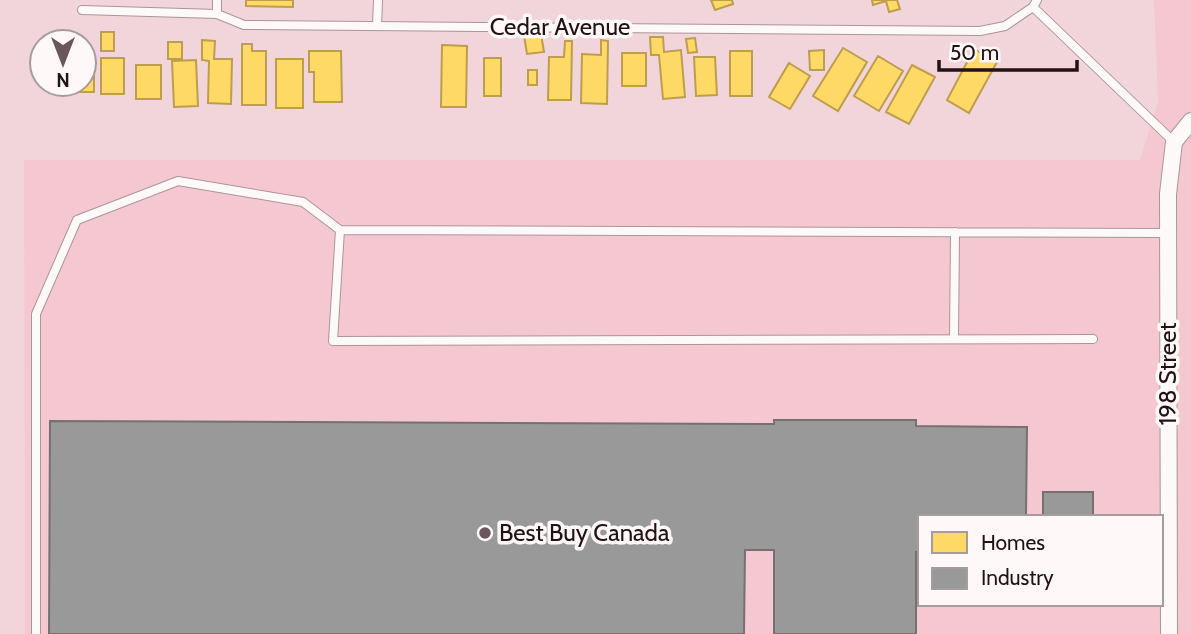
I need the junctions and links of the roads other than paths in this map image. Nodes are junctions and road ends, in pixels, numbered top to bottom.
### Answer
1 (217, 0) edge
2 (378, 0) edge
3 (1035, 4) edge
4 (82, 10) dead end
5 (217, 14) junction
6 (377, 26) junction
7 (1191, 121) edge
8 (1174, 142) junction
9 (340, 230) junction
10 (955, 232) junction
11 (1168, 233) junction
12 (954, 339) junction
13 (1093, 339) dead end
14 (36, 634) edge
15 (1169, 634) edge

1 - 5 lane
2 - 6 lane
3 - 6 lane, Cedar Avenue
3 - 8 lane
4 - 5 lane, Cedar Avenue
5 - 6 lane, Cedar Avenue
7 - 8 street
8 - 11 street, 198 Street
9 - 10 lane
9 - 12 lane
9 - 14 lane
10 - 11 lane
10 - 12 lane
11 - 15 street, 198 Street
12 - 13 lane

